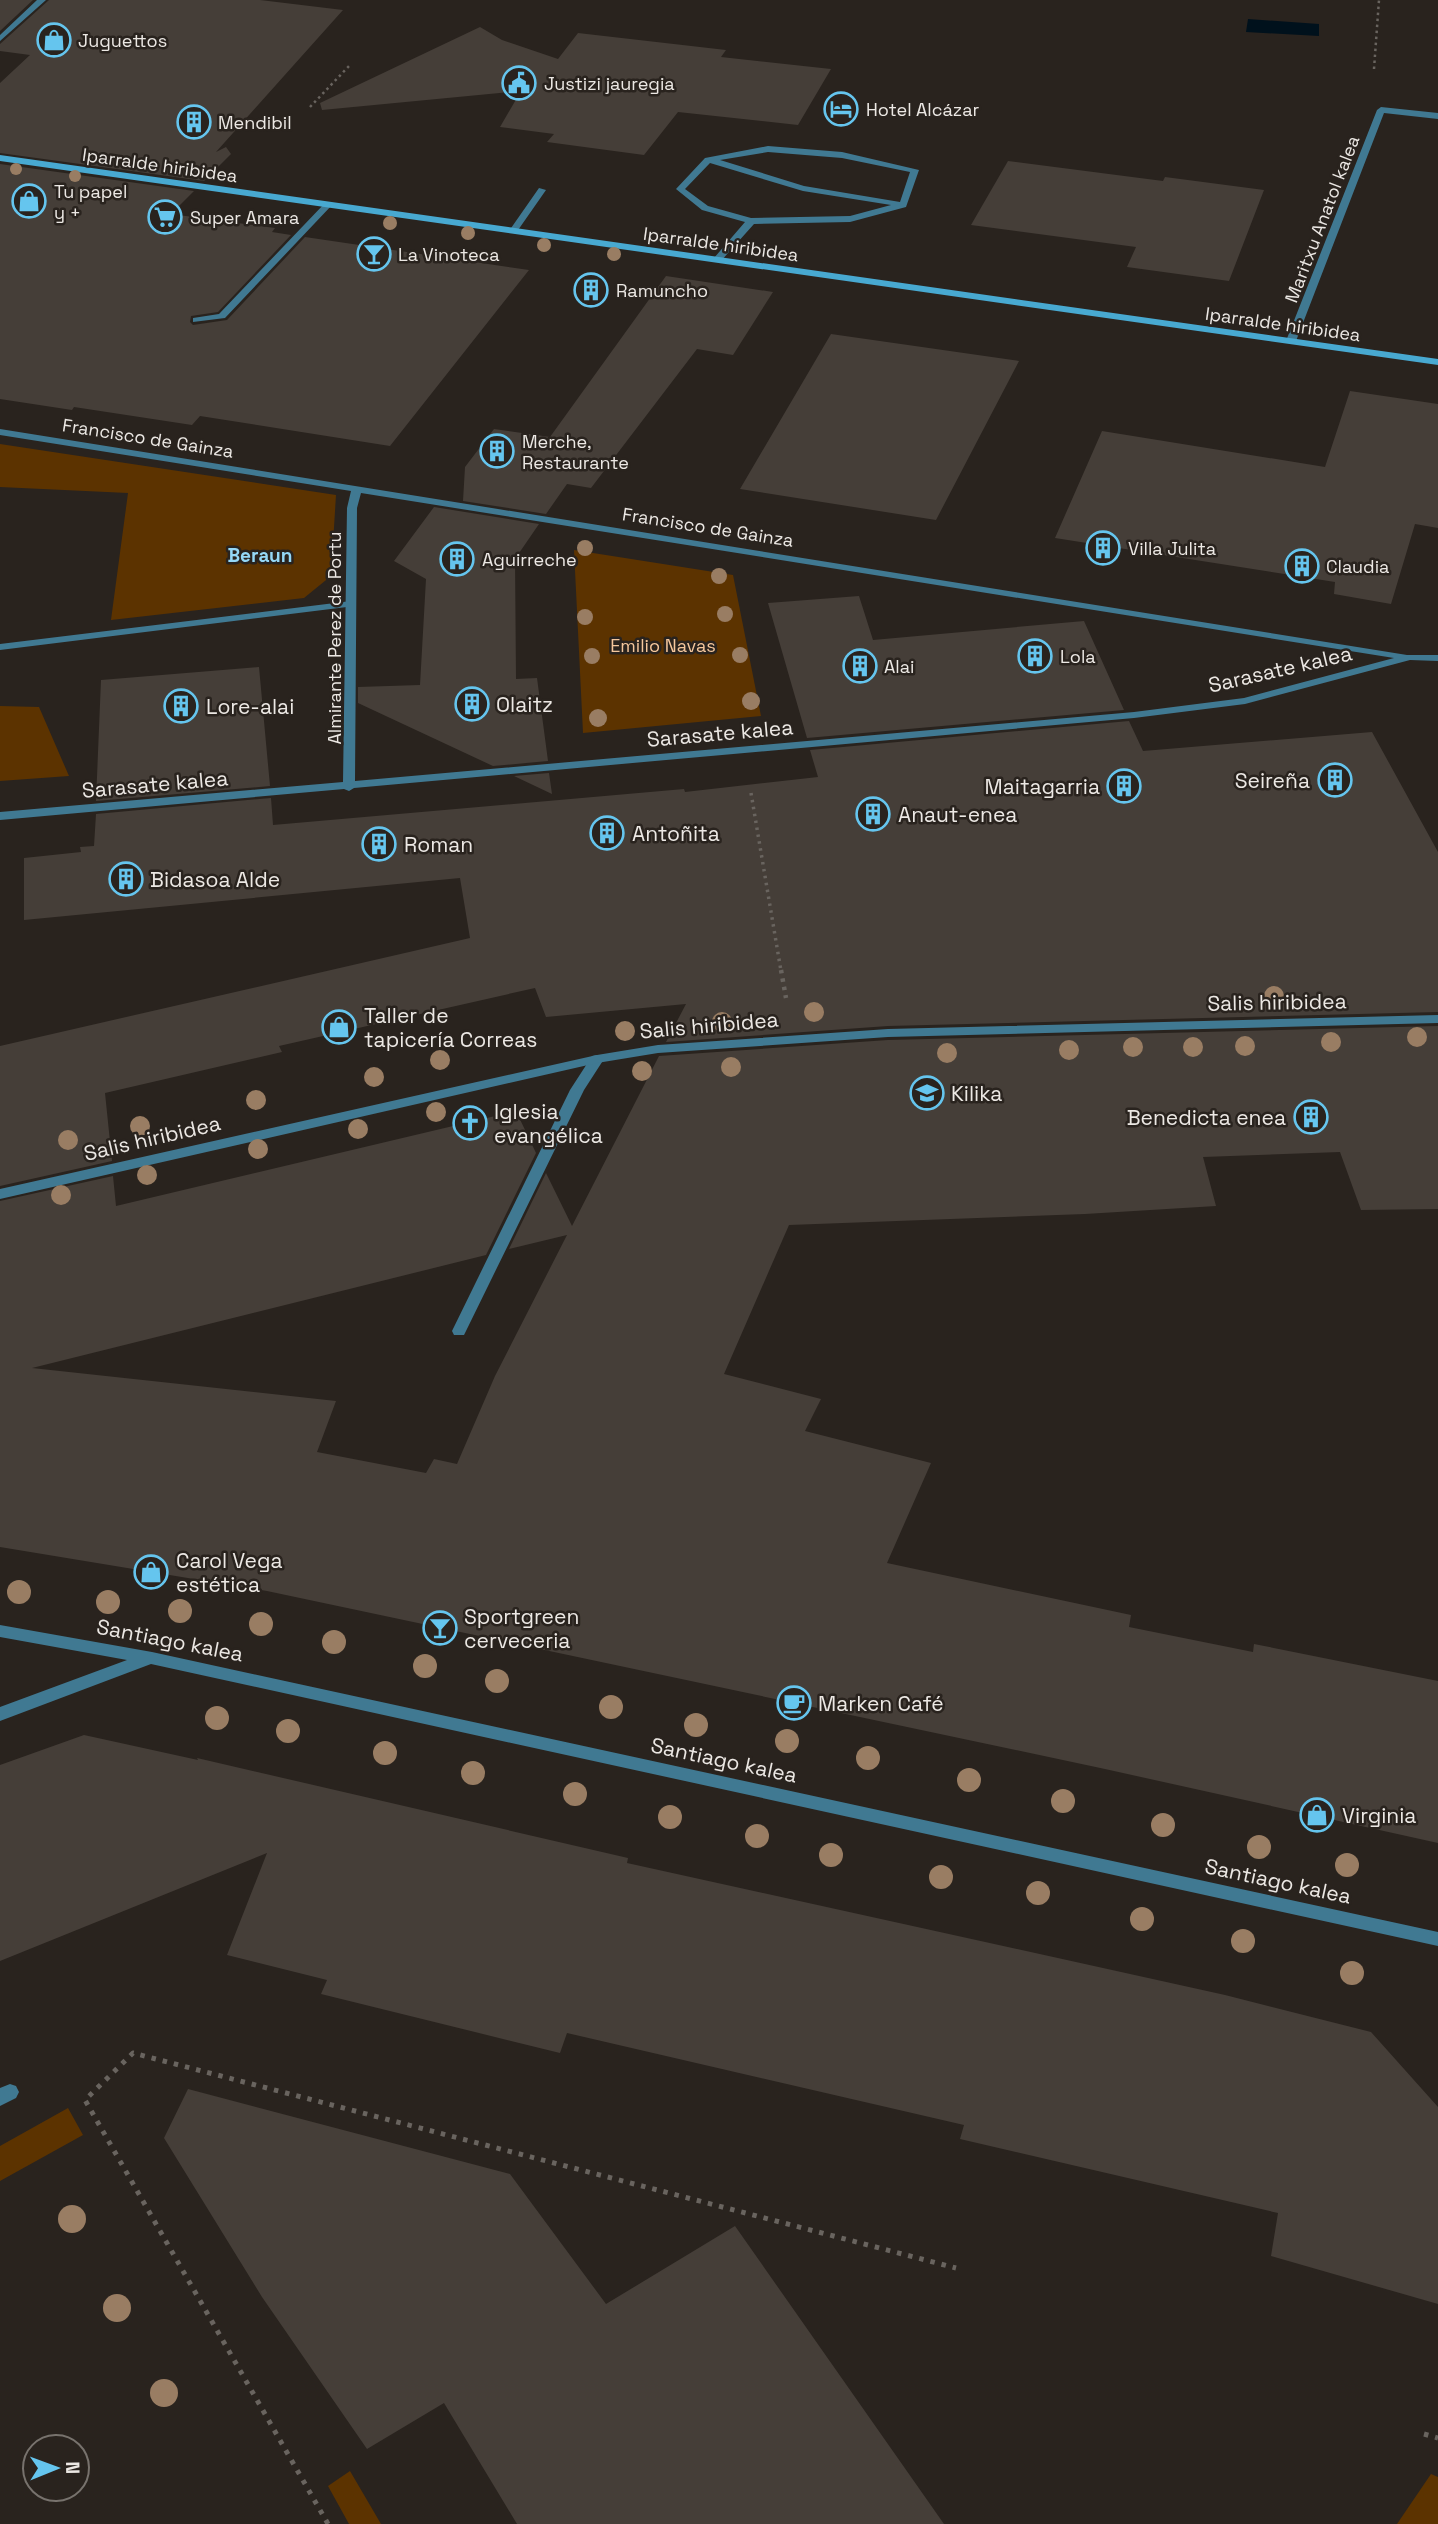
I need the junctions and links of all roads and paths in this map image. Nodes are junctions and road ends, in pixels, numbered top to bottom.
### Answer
1 (42, 0) edge
2 (1379, 0) edge
3 (0, 39) edge
4 (350, 65) dead end
5 (1374, 69) dead end
6 (310, 107) dead end
7 (1438, 116) edge
8 (0, 158) edge
9 (708, 160) junction
10 (542, 190) dead end
11 (328, 205) junction
12 (903, 205) junction
13 (751, 221) junction
14 (513, 231) junction
15 (717, 260) junction
16 (197, 320) dead end
17 (1291, 341) junction
18 (1438, 362) edge
19 (0, 432) edge
20 (357, 489) junction
21 (351, 604) junction
22 (0, 647) edge
23 (1410, 657) junction
24 (1438, 658) edge
25 (349, 787) junction
26 (751, 790) dead end
27 (0, 816) edge
28 (778, 947) dead end
29 (1438, 1019) edge
30 (597, 1059) junction
31 (0, 1194) edge
32 (459, 1331) dead end
33 (0, 1632) edge
34 (152, 1658) junction
35 (0, 1714) edge
36 (1438, 1939) edge
37 (956, 2268) dead end
38 (1424, 2434) dead end
39 (1438, 2438) edge
40 (328, 2524) edge

1 - 3 street
2 - 5 path
4 - 6 path
7 - 17 street, Maritxu Anatol kalea
8 - 11 main road, Iparralde hiribidea
9 - 12 street
9 - 12 street
9 - 13 street
10 - 14 street
11 - 14 main road, Iparralde hiribidea
11 - 16 street
12 - 13 street
13 - 15 street
14 - 15 main road, Iparralde hiribidea
15 - 17 main road, Iparralde hiribidea
17 - 18 main road, Iparralde hiribidea
19 - 20 street, Francisco de Gainza
20 - 21 street, Almirante Perez de Portu
20 - 23 street, Francisco de Gainza
21 - 22 street
21 - 25 street, Almirante Perez de Portu
23 - 24 street, Sarasate kalea
23 - 25 street, Sarasate kalea
25 - 27 street, Sarasate kalea
26 - 28 path
29 - 30 street, Salis hiribidea
30 - 31 street, Salis hiribidea
30 - 32 street
33 - 34 street, Santiago kalea
34 - 35 street
34 - 36 street, Santiago kalea
37 - 40 path
38 - 39 path

